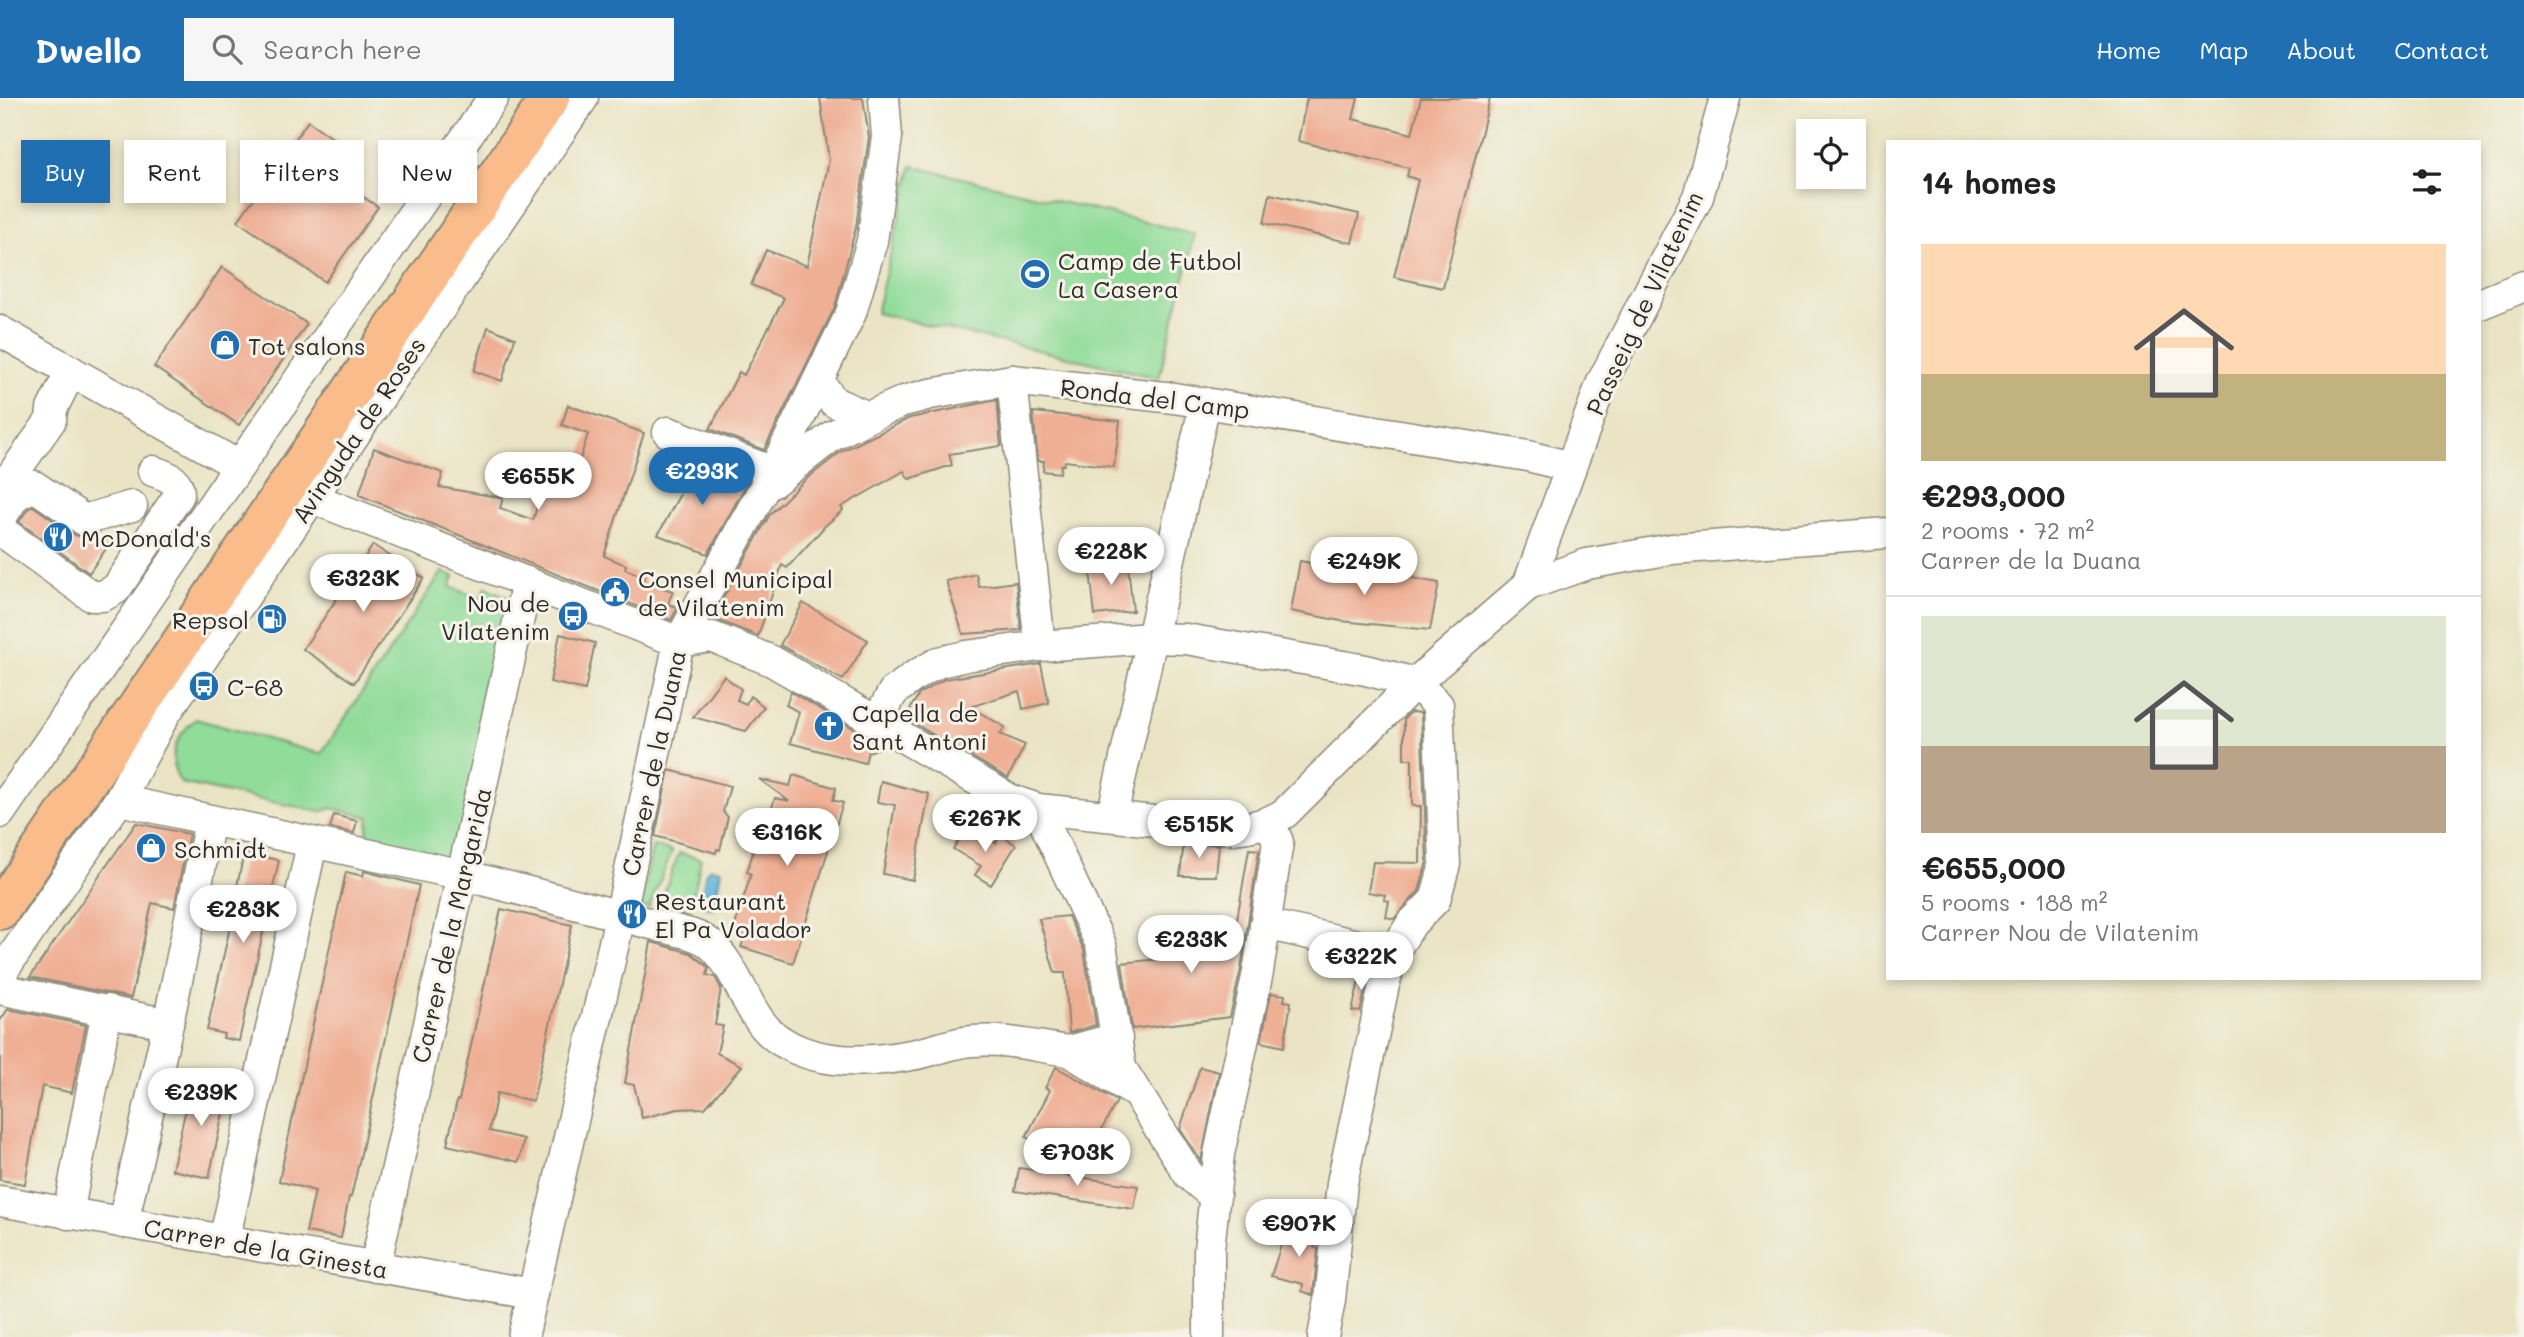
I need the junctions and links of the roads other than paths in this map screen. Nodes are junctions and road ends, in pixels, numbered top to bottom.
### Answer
1 (493, 98) edge
2 (522, 98) edge
3 (550, 98) edge
4 (583, 98) edge
5 (884, 98) edge
6 (1725, 98) edge
7 (2524, 286) edge
8 (2481, 304) edge
9 (0, 331) edge
10 (71, 371) junction
11 (1012, 380) junction
12 (819, 382) junction
13 (1205, 403) junction
14 (868, 417) junction
15 (668, 432) dead end
16 (239, 466) junction
17 (1571, 467) junction
18 (153, 471) dead end
19 (768, 481) junction
20 (0, 492) edge
21 (312, 498) junction
22 (132, 506) dead end
23 (0, 519) edge
24 (0, 530) edge
25 (1886, 533) edge
26 (0, 548) edge
27 (527, 582) junction
28 (1528, 585) junction
29 (129, 626) junction
30 (1151, 638) junction
31 (679, 642) junction
32 (1040, 646) junction
33 (1415, 683) junction
34 (877, 722) junction
35 (119, 800) junction
36 (1038, 809) junction
37 (0, 813) edge
38 (1112, 816) junction
39 (210, 821) junction
40 (1270, 822) junction
41 (312, 844) junction
42 (0, 863) edge
43 (463, 875) junction
44 (0, 910) edge
45 (620, 917) junction
46 (1265, 923) junction
47 (1393, 953) junction
48 (0, 975) edge
49 (0, 989) edge
50 (107, 1010) junction
51 (169, 1024) junction
52 (1116, 1038) junction
53 (1069, 1051) junction
54 (1137, 1093) junction
55 (1214, 1197) junction
56 (0, 1201) edge
57 (68, 1214) junction
58 (123, 1223) junction
59 (224, 1241) junction
60 (375, 1267) junction
61 (533, 1294) junction
62 (523, 1337) edge
63 (1209, 1337) edge
64 (1323, 1337) edge

1 - 16 street
2 - 42 highway
3 - 44 highway
4 - 21 street, Avinguda de Roses
5 - 12 street, Carrer de la Duana
6 - 17 street, Passeig de Vilatenim
7 - 8 street
9 - 10 street
10 - 16 street
10 - 20 street
11 - 13 street, Ronda del Camp
11 - 14 street, Ronda del Camp
11 - 32 street
12 - 14 street
12 - 19 street, Carrer de la Duana
13 - 17 street, Ronda del Camp
13 - 30 street
14 - 19 street, Ronda del Camp
15 - 19 street
16 - 29 street
17 - 28 street, Passeig de Vilatenim
18 - 24 street
19 - 31 street, Carrer de la Duana
21 - 27 street
21 - 35 street, Avinguda de Roses
22 - 23 street
25 - 28 street
26 - 29 street
27 - 31 street
27 - 43 street, Carrer de la Margarida
28 - 33 street
29 - 37 street
30 - 32 street
30 - 33 street
30 - 38 street
31 - 34 street
31 - 45 street, Carrer de la Duana
32 - 34 street
33 - 40 street
33 - 47 street
34 - 36 street
35 - 39 street
35 - 48 street, Avinguda de Roses
36 - 38 street
36 - 52 street
38 - 40 street
39 - 41 street
39 - 51 street
40 - 46 street
41 - 43 street
41 - 59 street
43 - 45 street
43 - 60 street, Carrer de la Margarida
45 - 53 street
45 - 61 street, Carrer de la Duana
46 - 47 street
46 - 55 street
47 - 64 street
49 - 50 street
50 - 51 street
50 - 57 street
51 - 58 street
52 - 53 street
52 - 54 street
53 - 54 street
54 - 55 street
55 - 63 street
56 - 57 street, Carrer de la Ginesta
57 - 58 street, Carrer de la Ginesta
58 - 59 street, Carrer de la Ginesta
59 - 60 street, Carrer de la Ginesta
60 - 61 street, Carrer de la Ginesta
61 - 62 street, Carrer de la Duana

